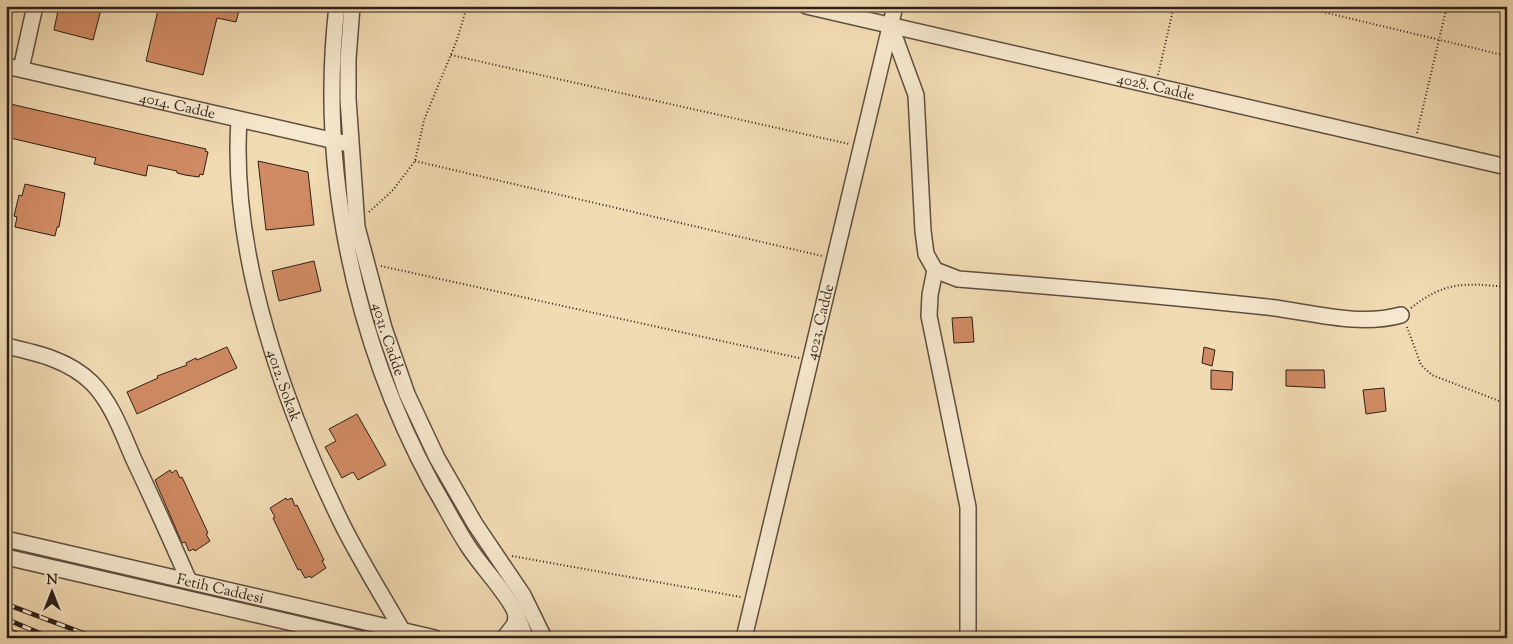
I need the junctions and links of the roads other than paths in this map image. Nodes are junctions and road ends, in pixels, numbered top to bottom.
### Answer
1 (35, 6) edge
2 (337, 6) edge
3 (352, 6) edge
4 (806, 6) edge
5 (895, 6) edge
6 (890, 24) junction
7 (13, 67) edge
8 (239, 120) junction
9 (334, 142) junction
10 (350, 143) junction
11 (1507, 167) edge
12 (935, 270) junction
13 (1402, 315) road end
14 (6, 346) edge
15 (6, 539) edge
16 (6, 557) edge
17 (190, 581) junction
18 (516, 615) junction
19 (402, 630) junction
20 (358, 638) edge
21 (435, 638) edge
22 (504, 638) edge
23 (526, 638) edge
24 (544, 638) edge
25 (744, 638) edge
26 (968, 638) edge

1 - 7 street
2 - 9 street, 4031. Cadde
3 - 10 street, 4031. Cadde
4 - 6 street, 4028. Cadde
5 - 6 street, 4023. Cadde
6 - 11 street, 4028. Cadde
6 - 12 street
6 - 25 street, 4023. Cadde
7 - 8 street, 4014. Cadde
8 - 9 street, 4014. Cadde
8 - 19 street, 4012. Sokak
9 - 10 street, 4014. Cadde
9 - 18 street, 4031. Cadde
10 - 24 street, 4031. Cadde
12 - 13 street
12 - 26 street
14 - 17 street
15 - 17 street, Fetih Caddesi
16 - 20 street, Fetih Caddesi
17 - 19 street, Fetih Caddesi
18 - 22 street
18 - 23 street, 4031. Cadde
19 - 21 street, Fetih Caddesi

